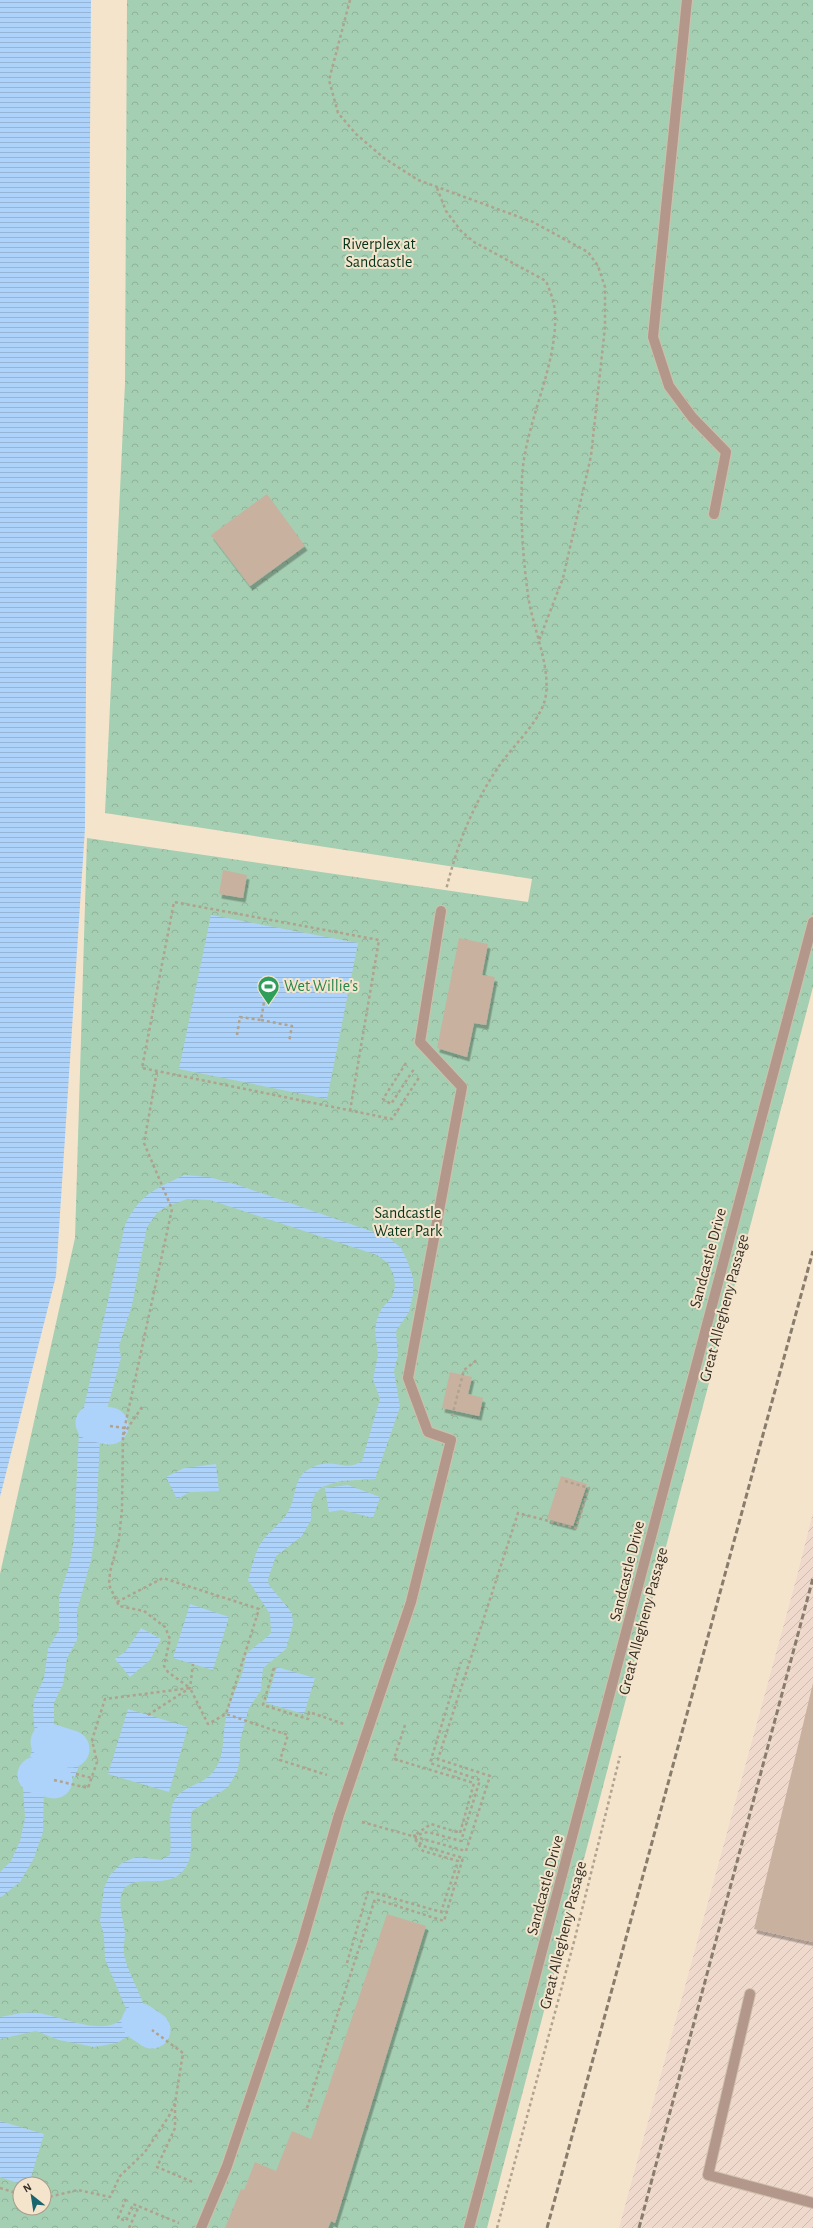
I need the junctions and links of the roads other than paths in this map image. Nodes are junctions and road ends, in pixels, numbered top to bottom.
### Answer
1 (687, 0) edge
2 (714, 514) dead end
3 (441, 912) road end
4 (813, 922) edge
5 (750, 1994) dead end
6 (813, 2203) edge
7 (201, 2228) edge
8 (469, 2228) edge

1 - 2 street
3 - 7 street
4 - 8 street, Sandcastle Drive
5 - 6 street

